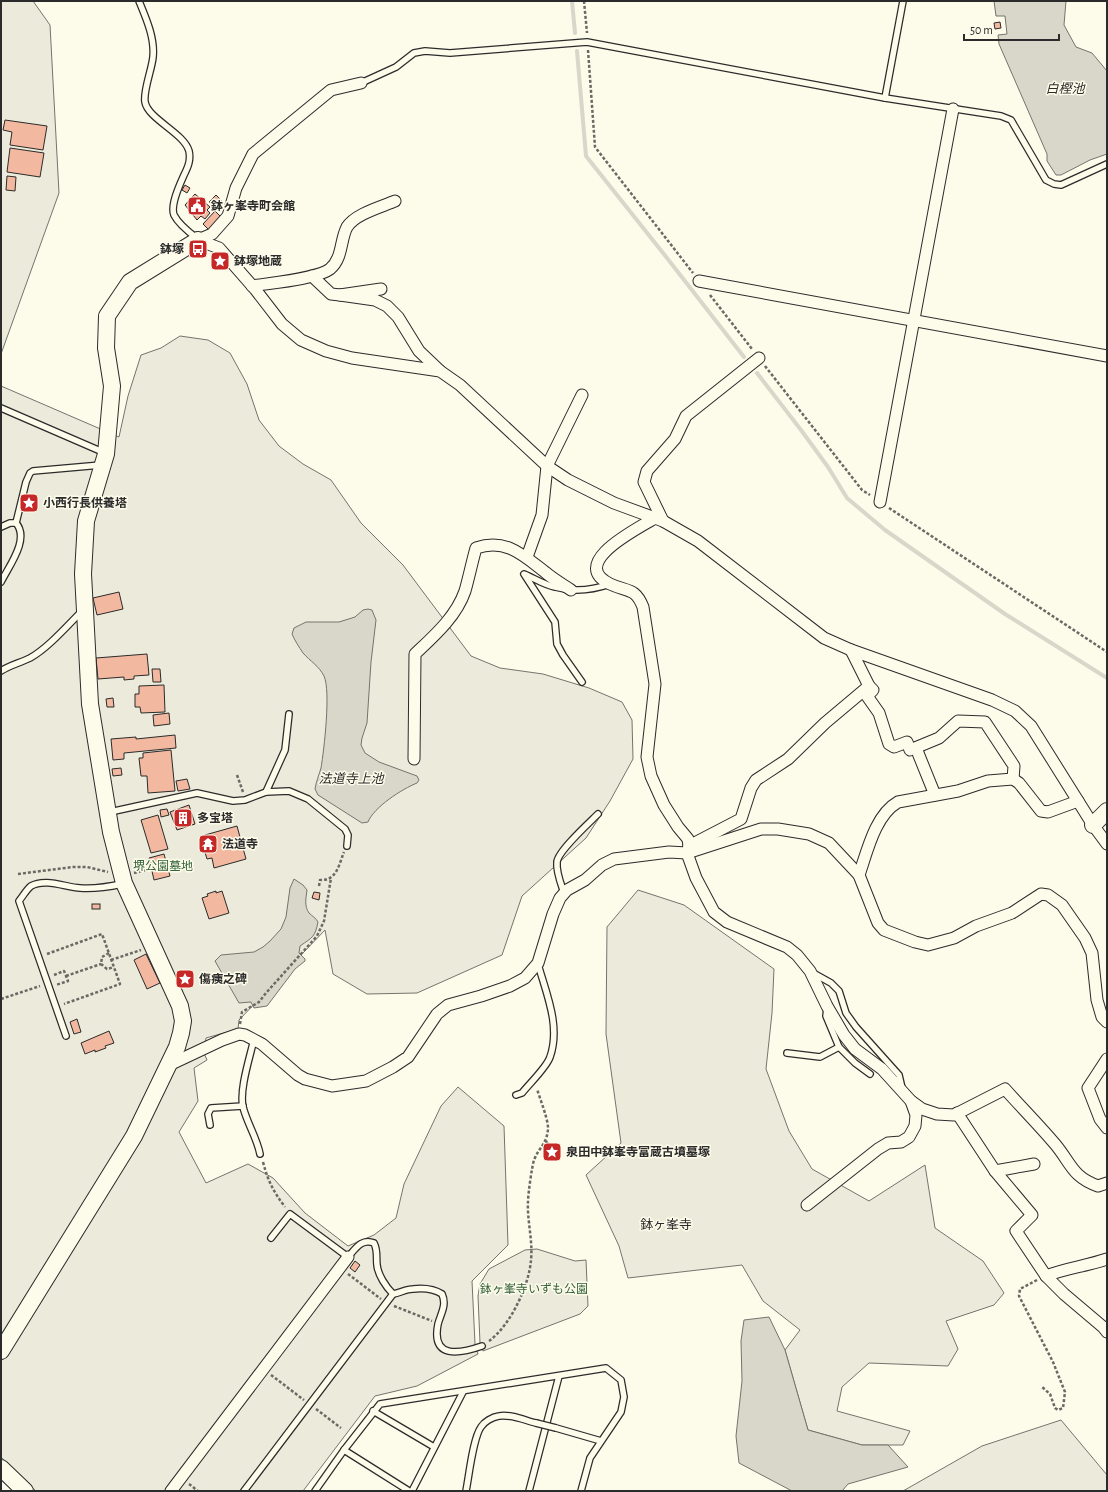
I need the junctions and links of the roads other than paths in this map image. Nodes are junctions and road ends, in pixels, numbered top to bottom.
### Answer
1 (139, 1) edge
2 (903, 1) edge
3 (361, 84) joint
4 (885, 98) junction
5 (953, 109) junction
6 (1107, 164) edge
7 (395, 201) dead end
8 (198, 240) junction
9 (312, 276) junction
10 (699, 280) road end
11 (252, 286) junction
12 (381, 289) dead end
13 (340, 295) junction
14 (914, 320) junction
15 (1107, 356) edge
16 (760, 358) road end
17 (440, 371) junction
18 (582, 395) dead end
19 (1, 408) edge
20 (105, 459) junction
21 (547, 466) junction
22 (880, 502) road end
23 (659, 520) junction
24 (16, 523) junction
25 (1, 527) edge
26 (527, 558) junction
27 (1, 582) edge
28 (611, 584) junction
29 (571, 590) junction
30 (85, 608) junction
31 (851, 650) junction
32 (1, 671) edge
33 (582, 682) dead end
34 (869, 686) junction
35 (289, 714) dead end
36 (916, 748) junction
37 (414, 759) dead end
38 (1013, 779) junction
39 (266, 792) junction
40 (935, 795) junction
41 (1078, 801) junction
42 (1107, 811) edge
43 (108, 812) junction
44 (598, 814) dead end
45 (1093, 825) junction
46 (1107, 844) edge
47 (347, 846) road end
48 (688, 850) junction
49 (859, 875) junction
50 (128, 878) junction
51 (564, 893) junction
52 (538, 963) junction
53 (810, 972) junction
54 (827, 1006) junction
55 (1107, 1022) edge
56 (66, 1036) dead end
57 (254, 1039) junction
58 (839, 1047) junction
59 (787, 1053) dead end
60 (1107, 1059) edge
61 (169, 1065) junction
62 (1107, 1068) edge
63 (870, 1074) dead end
64 (1094, 1079) junction
65 (903, 1092) junction
66 (516, 1095) dead end
67 (911, 1101) junction
68 (243, 1106) junction
69 (957, 1113) junction
70 (210, 1125) dead end
71 (1107, 1128) edge
72 (260, 1154) road end
73 (1034, 1164) dead end
74 (995, 1171) junction
75 (1107, 1184) edge
76 (807, 1205) dead end
77 (271, 1238) dead end
78 (348, 1257) junction
79 (1107, 1259) edge
80 (1046, 1276) junction
81 (393, 1294) junction
82 (1107, 1332) edge
83 (482, 1346) road end
84 (1, 1351) edge
85 (559, 1376) junction
86 (463, 1392) junction
87 (373, 1411) junction
88 (601, 1440) junction
89 (434, 1448) junction
90 (344, 1450) junction
91 (1, 1468) edge
92 (25, 1491) edge
93 (171, 1491) edge
94 (244, 1491) edge
95 (315, 1491) edge
96 (411, 1491) edge
97 (466, 1491) edge
98 (529, 1491) edge
99 (581, 1491) edge

1 - 8 lane
2 - 4 lane
3 - 4 lane
3 - 8 street
4 - 5 lane
5 - 6 lane
5 - 14 street
7 - 9 street
8 - 11 street
8 - 20 street
9 - 11 street
9 - 13 street
10 - 14 street
11 - 17 street
12 - 13 street
13 - 17 street
14 - 15 street
14 - 22 street
16 - 23 street
17 - 21 street
18 - 21 street
19 - 20 lane
20 - 24 lane
20 - 30 street
21 - 23 street
21 - 26 street
23 - 28 street
23 - 31 street
24 - 25 lane
24 - 27 lane
26 - 29 street
26 - 37 street
28 - 29 lane
28 - 48 street
29 - 33 lane
30 - 32 lane
30 - 43 street
31 - 34 street
31 - 41 street
34 - 36 street
34 - 48 street
35 - 39 lane
36 - 38 street
36 - 40 street
38 - 40 street
38 - 41 street
39 - 43 lane
39 - 47 lane
40 - 49 street
41 - 45 street
42 - 45 street
43 - 50 street
44 - 51 lane
45 - 46 street
48 - 49 street
48 - 51 street
48 - 53 street
49 - 55 street
50 - 56 lane
50 - 61 street
51 - 52 street
52 - 57 street
52 - 66 lane
53 - 54 street
53 - 65 lane
54 - 58 lane
54 - 65 street
57 - 61 street
57 - 68 lane
58 - 59 lane
58 - 63 lane
60 - 64 street
61 - 84 street
62 - 64 street
64 - 71 street
65 - 67 street
67 - 69 street
67 - 76 street
68 - 70 lane
68 - 72 lane
69 - 74 street
69 - 75 street
73 - 74 street
74 - 80 street
77 - 78 lane
78 - 81 lane
78 - 93 street
79 - 80 street
80 - 82 street
81 - 83 lane
81 - 94 lane
85 - 86 lane
85 - 88 lane
85 - 98 lane
86 - 87 lane
86 - 89 lane
87 - 89 lane
87 - 90 lane
88 - 97 lane, bridge
88 - 99 lane
89 - 96 lane
90 - 95 lane
90 - 96 lane
91 - 92 street

